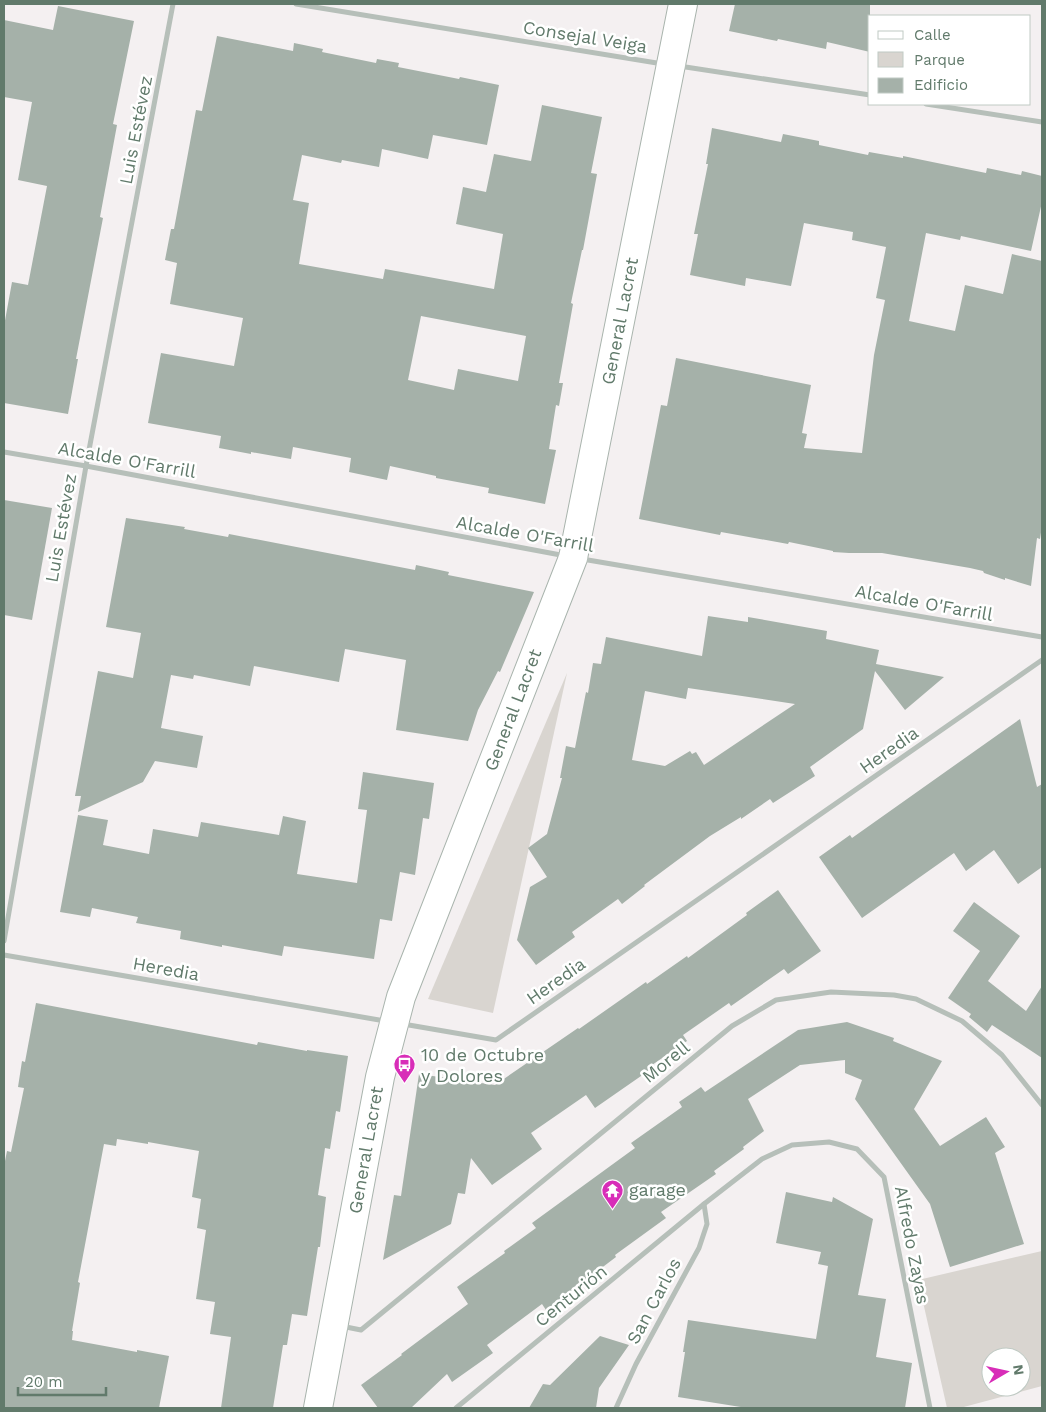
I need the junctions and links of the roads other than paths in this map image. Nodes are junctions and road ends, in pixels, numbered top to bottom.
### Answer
1 (173, 4) edge
2 (296, 4) edge
3 (682, 4) edge
4 (670, 65) junction
5 (868, 95) edge
6 (932, 105) edge
7 (1042, 122) edge
8 (4, 452) edge
9 (86, 466) junction
10 (573, 558) junction
11 (1042, 637) edge
12 (1042, 660) edge
13 (4, 941) edge
14 (4, 955) edge
15 (394, 1023) junction
16 (1042, 1105) edge
17 (704, 1204) junction
18 (334, 1325) junction
19 (318, 1408) edge
20 (456, 1408) edge
21 (616, 1408) edge
22 (930, 1408) edge

1 - 9 street, Luis Estévez
2 - 4 street, Consejal Veiga
3 - 4 main road, General Lacret
4 - 5 street, Consejal Veiga
4 - 10 main road, General Lacret
6 - 7 street
8 - 9 street, Alcalde O'Farrill
9 - 10 street, Alcalde O'Farrill
9 - 13 street, Luis Estévez
10 - 11 street, Alcalde O'Farrill
10 - 15 main road, General Lacret
12 - 15 street, Heredia
14 - 15 street, Heredia
15 - 18 main road, General Lacret
16 - 18 street, Morell
17 - 20 street, Centurión
17 - 21 street, San Carlos
17 - 22 street, Alfredo Zayas
18 - 19 main road, General Lacret

